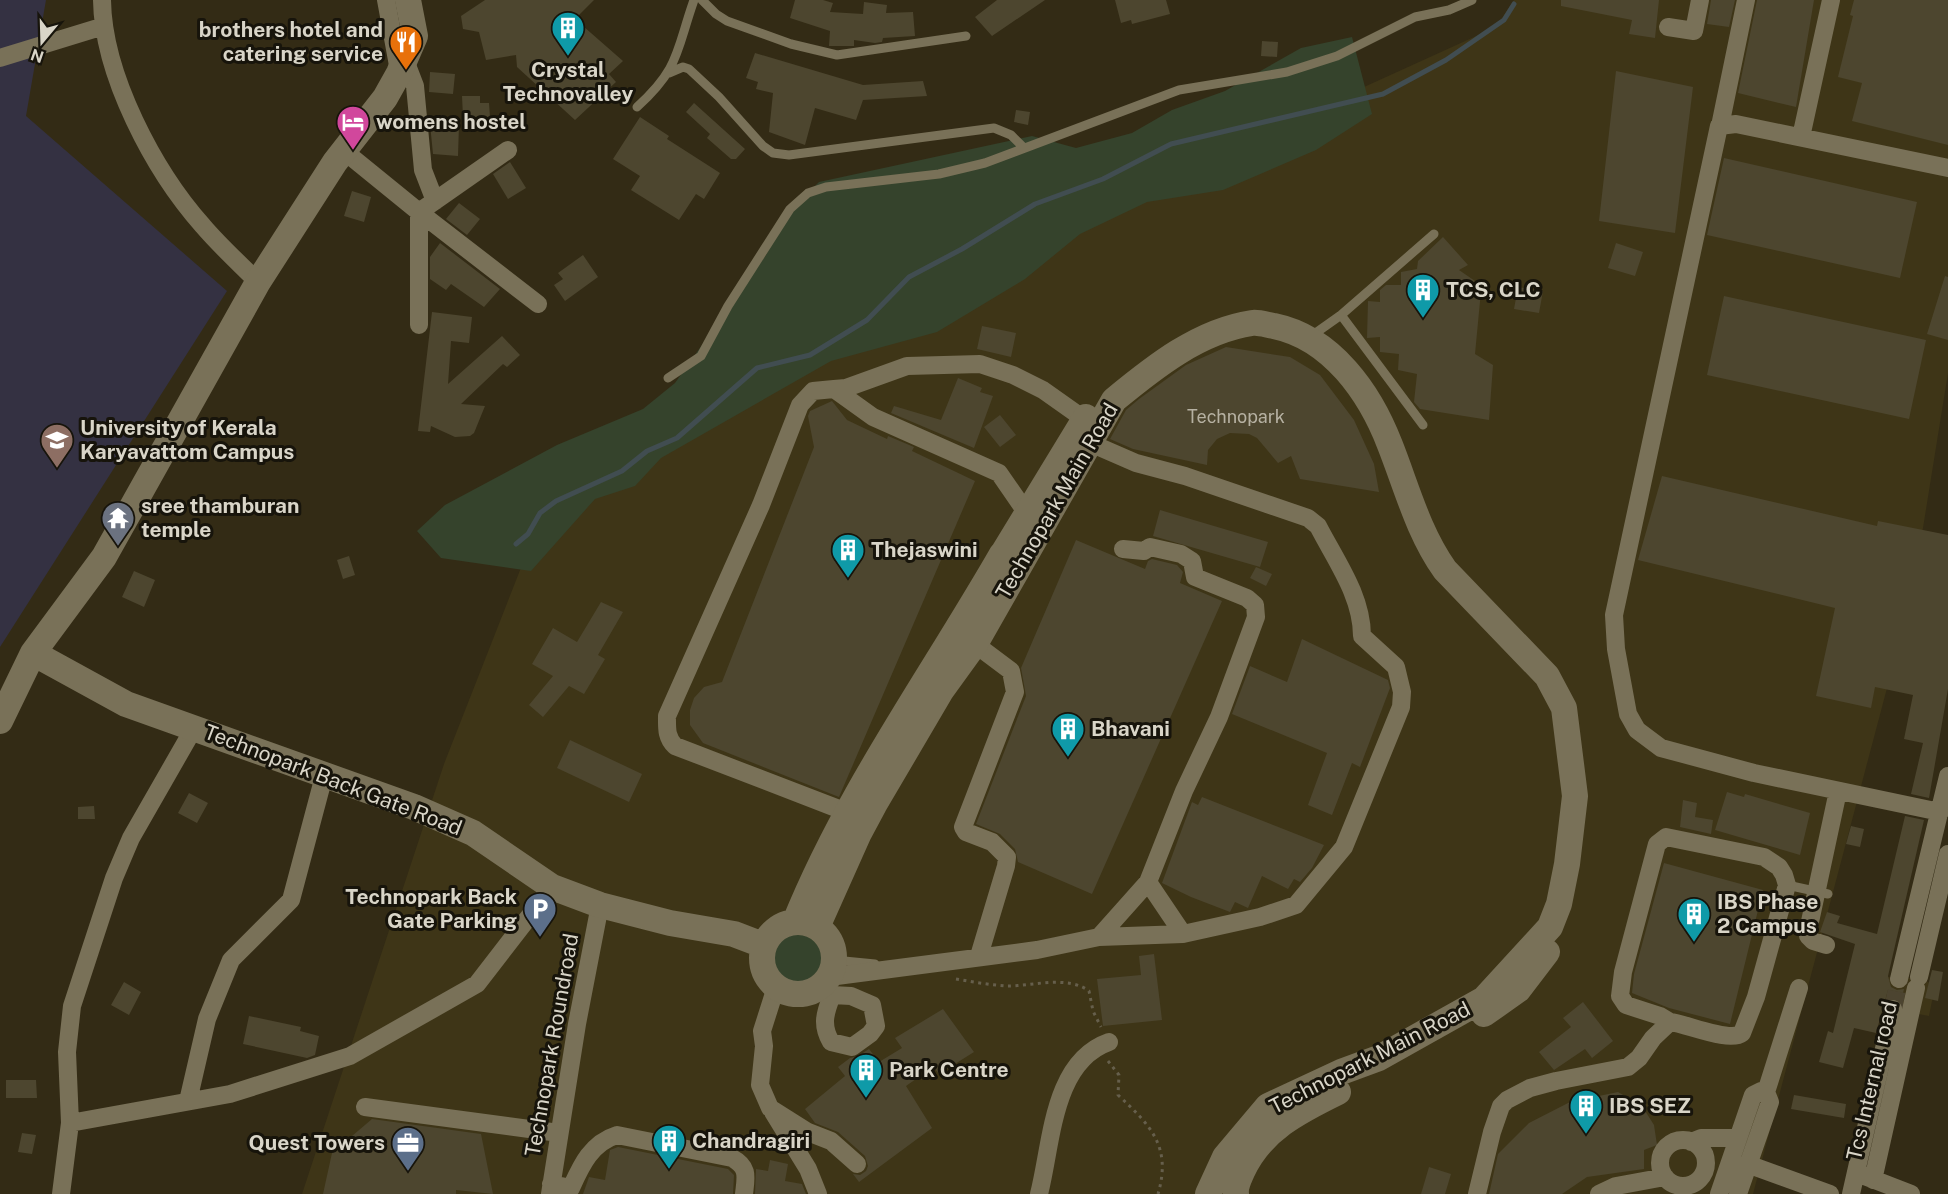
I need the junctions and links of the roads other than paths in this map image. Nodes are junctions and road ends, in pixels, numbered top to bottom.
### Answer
1 (102, 0) edge
2 (386, 0) edge
3 (408, 0) edge
4 (694, 0) edge
5 (702, 0) edge
6 (1472, 0) edge
7 (1700, 0) edge
8 (1746, 0) edge
9 (1831, 0) edge
10 (104, 26) junction
11 (1668, 27) dead end
12 (966, 36) dead end
13 (0, 58) edge
14 (402, 67) junction
15 (669, 73) junction
16 (637, 107) dead end
17 (1720, 126) junction
18 (1801, 137) junction
19 (1024, 148) junction
20 (508, 150) dead end
21 (344, 151) junction
22 (1948, 168) edge
23 (435, 201) junction
24 (419, 212) junction
25 (1434, 234) dead end
26 (258, 282) junction
27 (538, 304) dead end
28 (1341, 315) junction
29 (419, 326) dead end
30 (1317, 332) junction
31 (668, 378) dead end
32 (834, 389) junction
33 (1098, 397) junction
34 (1423, 425) dead end
35 (1087, 431) junction
36 (1026, 512) junction
37 (1123, 549) dead end
38 (994, 568) junction
39 (975, 644) junction
40 (33, 653) junction
41 (0, 721) edge
42 (194, 728) junction
43 (1948, 776) edge
44 (324, 777) junction
45 (1838, 791) junction
46 (1940, 812) junction
47 (840, 825) junction
48 (1948, 854) edge
49 (1148, 882) junction
50 (1787, 885) junction
51 (552, 887) junction
52 (1822, 893) junction
53 (600, 905) junction
54 (806, 925) junction
55 (1183, 934) junction
56 (1099, 937) junction
57 (763, 945) junction
58 (1826, 945) dead end
59 (979, 956) junction
60 (830, 979) junction
61 (1899, 979) tunnel mouth
62 (776, 987) junction
63 (1799, 988) dead end
64 (1910, 1020) junction
65 (1670, 1022) junction
66 (1109, 1042) road end
67 (1766, 1092) junction
68 (188, 1101) junction
69 (365, 1107) dead end
70 (770, 1108) junction
71 (70, 1123) junction
72 (559, 1133) junction
73 (1738, 1138) junction
74 (1691, 1142) junction
75 (857, 1164) dead end
76 (1750, 1165) junction
77 (1728, 1167) junction
78 (1665, 1177) junction
79 (1865, 1177) junction
80 (1694, 1183) junction
81 (550, 1189) edge
82 (61, 1194) edge
83 (744, 1194) edge
84 (818, 1194) edge
85 (1039, 1194) edge
86 (1208, 1194) edge
87 (1236, 1194) edge
88 (1477, 1194) edge
89 (1599, 1194) edge
90 (1719, 1194) edge
91 (1738, 1194) edge
92 (1830, 1194) edge
93 (1851, 1194) edge
94 (1911, 1194) edge

1 - 10 street
2 - 14 street
3 - 14 street
4 - 15 lane
5 - 12 lane
6 - 19 lane
7 - 11 street
8 - 17 street
9 - 18 street
10 - 13 street
10 - 26 street
14 - 21 street
14 - 23 street
15 - 16 lane
15 - 19 lane
17 - 18 street
17 - 45 street
18 - 22 street
19 - 31 lane
20 - 23 street
21 - 24 street
21 - 26 street
23 - 24 street
24 - 27 street
24 - 29 street
25 - 28 lane
26 - 40 street
28 - 30 lane
28 - 34 lane
30 - 33 street, Technopark Main Road
30 - 87 street, Technopark Main Road
32 - 35 street
32 - 36 street
32 - 47 street
33 - 35 street, Technopark Main Road
33 - 38 street, Technopark Main Road
35 - 36 street, Technopark Main Road
35 - 39 street, Technopark Main Road
35 - 55 street
35 - 86 street, Technopark Main Road
36 - 38 street, Technopark Main Road
37 - 49 street
38 - 47 street, Technopark Main Road
39 - 54 street, Technopark Main Road
39 - 59 street
40 - 41 street
40 - 42 street, Technopark Back Gate Road
42 - 44 street, Technopark Back Gate Road
42 - 71 street
43 - 46 street
44 - 51 street, Technopark Back Gate Road
44 - 68 street
45 - 46 street
45 - 52 street
46 - 61 street
47 - 54 street, Technopark Main Road
48 - 64 street, Tcs Internal road
49 - 55 street
49 - 56 street
50 - 52 lane
50 - 65 street
50 - 65 street
51 - 53 street, Technopark Back Gate Road
51 - 68 street
52 - 58 street
53 - 57 street, Technopark Back Gate Road
53 - 72 street, Technopark Roundroad
54 - 57 street
54 - 60 street
55 - 56 street
56 - 59 street
57 - 62 street
59 - 60 street
60 - 62 street
62 - 70 street
63 - 67 street
64 - 79 street, Tcs Internal road
64 - 79 street
65 - 88 street
66 - 85 street
67 - 73 street
67 - 76 street
68 - 71 street
69 - 72 street
70 - 75 street
70 - 84 street
71 - 82 street
72 - 81 street, Technopark Roundroad
73 - 74 street
73 - 77 street
74 - 78 street
74 - 80 street
76 - 77 street
76 - 91 street
76 - 92 street
77 - 90 street
78 - 80 street
78 - 89 street
79 - 93 street
79 - 94 street, Tcs Internal road
80 - 90 street
81 - 83 street

